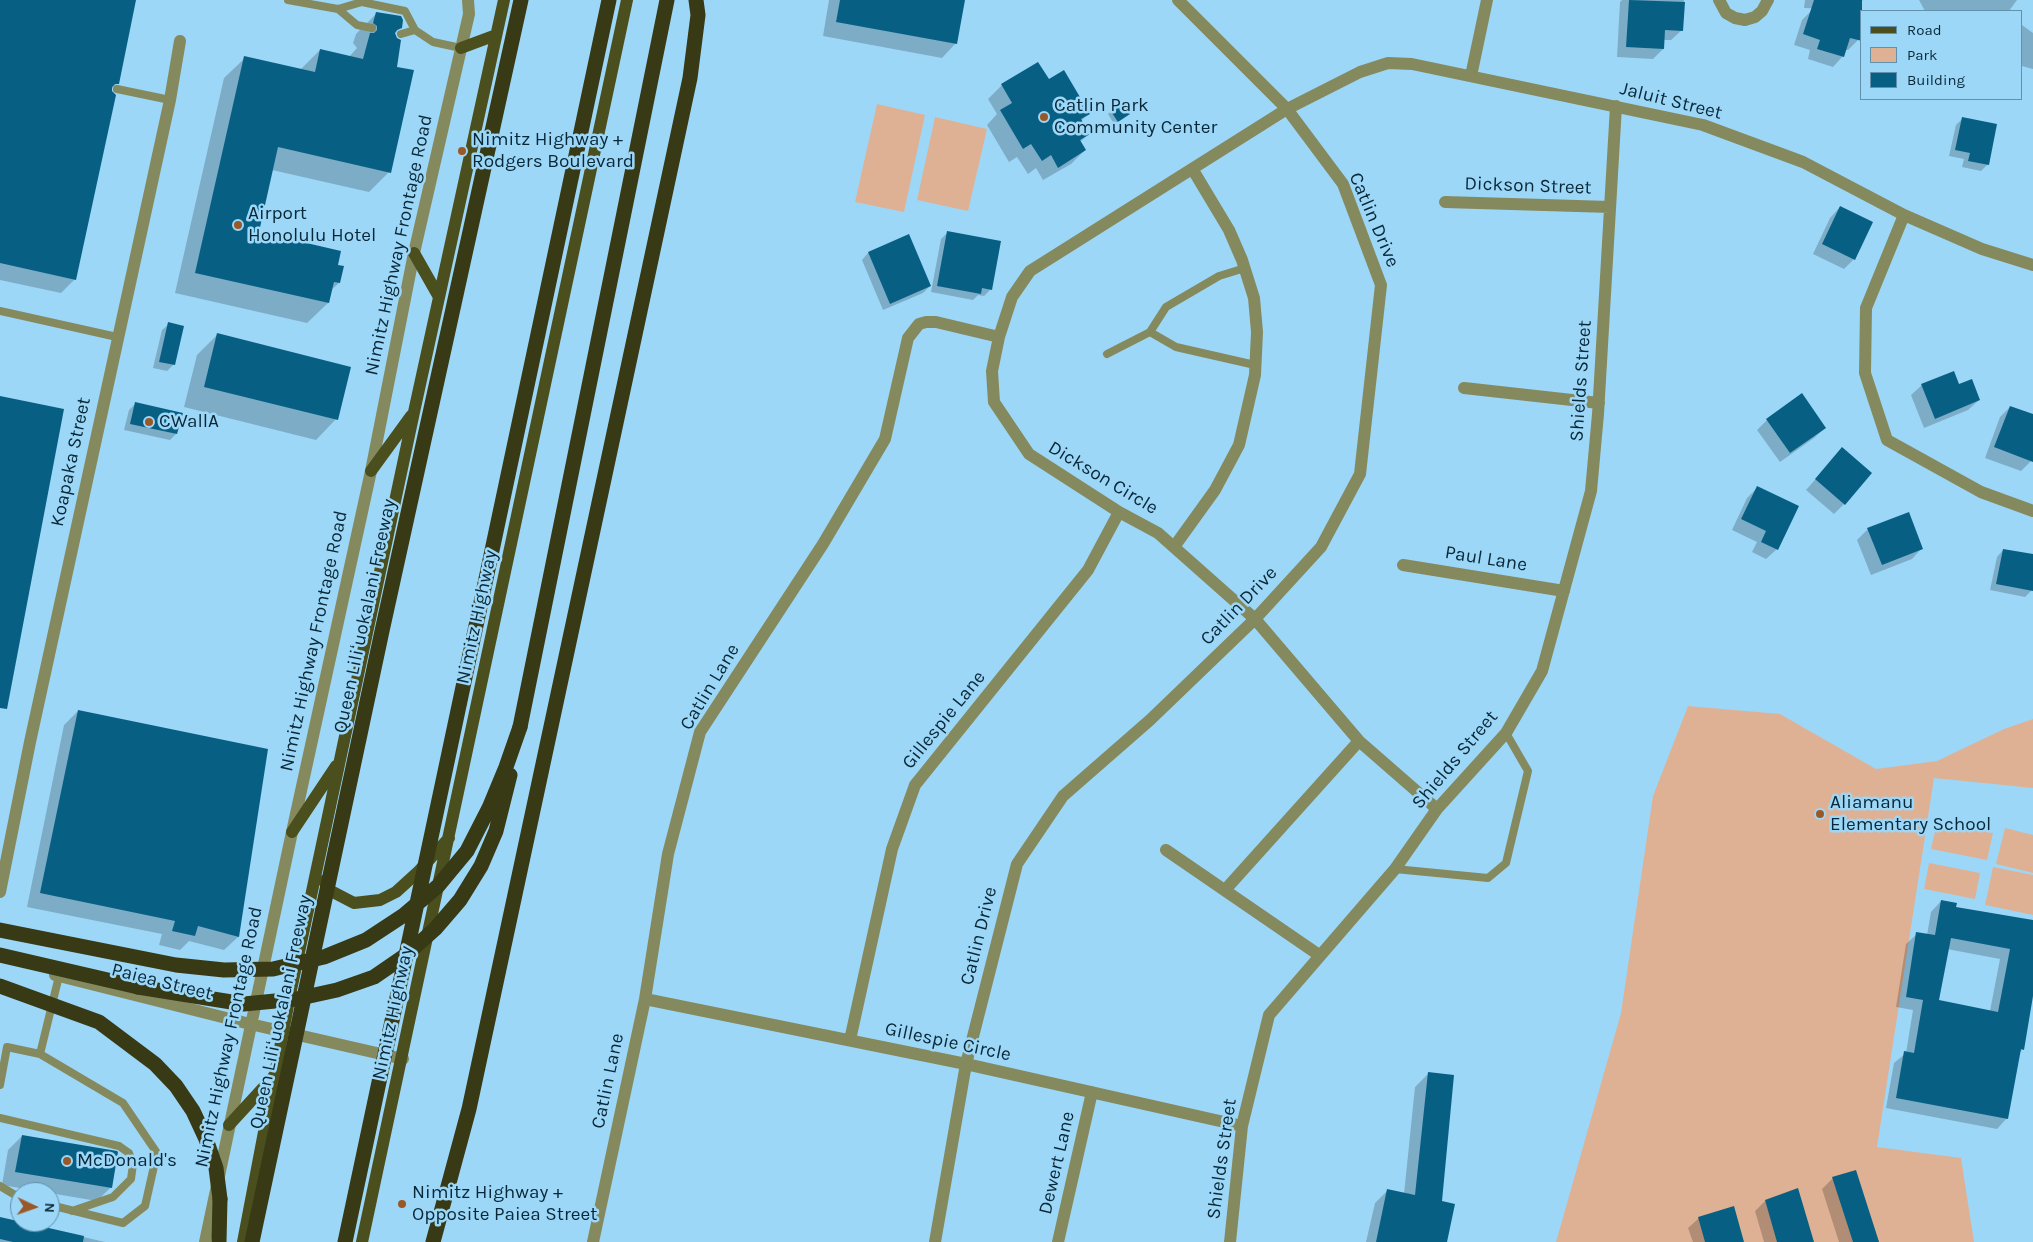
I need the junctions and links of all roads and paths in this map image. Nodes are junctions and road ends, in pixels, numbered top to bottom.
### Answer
1 (288, 0) edge
2 (468, 0) edge
3 (504, 0) edge
4 (521, 0) edge
5 (609, 0) edge
6 (627, 0) edge
7 (667, 0) edge
8 (696, 0) edge
9 (1178, 0) edge
10 (1487, 0) edge
11 (1719, 0) edge
12 (1768, 0) edge
13 (338, 9) junction
14 (372, 28) dead end
15 (416, 30) junction
16 (402, 34) dead end
17 (496, 35) junction
18 (180, 42) dead end
19 (461, 48) junction
20 (1471, 76) junction
21 (117, 89) dead end
22 (170, 100) junction
23 (1616, 106) junction
24 (1288, 110) junction
25 (1193, 170) junction
26 (1445, 202) dead end
27 (1610, 207) junction
28 (1904, 215) junction
29 (414, 252) junction
30 (2033, 265) edge
31 (1245, 268) junction
32 (439, 297) junction
33 (0, 311) edge
34 (1150, 332) junction
35 (117, 337) junction
36 (999, 338) junction
37 (1107, 354) dead end
38 (1255, 365) junction
39 (1464, 388) dead end
40 (1599, 403) junction
41 (414, 412) junction
42 (371, 471) junction
43 (2033, 511) edge
44 (1119, 512) junction
45 (1174, 548) junction
46 (1402, 565) dead end
47 (1564, 590) junction
48 (1255, 619) junction
49 (520, 727) junction
50 (1506, 733) junction
51 (1359, 741) junction
52 (340, 760) junction
53 (1437, 809) junction
54 (292, 832) junction
55 (450, 837) junction
56 (322, 844) junction
57 (1166, 850) dead end
58 (1394, 869) junction
59 (1225, 890) junction
60 (0, 892) edge
61 (0, 930) edge
62 (0, 955) edge
63 (1318, 956) junction
64 (0, 960) edge
65 (59, 976) junction
66 (0, 986) edge
67 (645, 999) junction
68 (250, 1024) junction
69 (283, 1031) junction
70 (850, 1040) junction
71 (40, 1054) junction
72 (403, 1058) junction
73 (966, 1064) junction
74 (274, 1076) junction
75 (0, 1085) edge
76 (1092, 1092) junction
77 (0, 1118) edge
78 (229, 1125) junction
79 (1242, 1126) junction
80 (60, 1208) edge
81 (72, 1211) junction
82 (205, 1242) edge
83 (219, 1242) edge
84 (243, 1242) edge
85 (252, 1242) edge
86 (345, 1242) edge
87 (362, 1242) edge
88 (433, 1242) edge
89 (592, 1242) edge
90 (934, 1242) edge
91 (1058, 1242) edge
92 (1230, 1242) edge

1 - 13 lane
2 - 19 street, Nimitz Highway Frontage Road
3 - 17 main road
4 - 85 highway, Queen Liliʻuokalani Freeway, bridge
5 - 86 highway, bridge
6 - 55 main road, Nimitz Highway
7 - 49 highway
8 - 88 highway
9 - 24 street, Catlin Drive
10 - 20 street
11 - 12 street
13 - 14 lane
13 - 15 lane
15 - 16 lane
15 - 19 lane
17 - 19 main road
17 - 32 main road
18 - 22 street, Koapaka Street
19 - 29 street, Nimitz Highway Frontage Road
20 - 23 street, Jaluit Street
20 - 24 street, Jaluit Street
21 - 22 lane
22 - 35 street, Koapaka Street
23 - 27 street, Shields Street
23 - 28 street, Jaluit Street
24 - 25 street, Jaluit Street
24 - 48 street, Catlin Drive
25 - 31 street
25 - 36 street, Dickson Circle
26 - 27 street, Dickson Street
27 - 40 street, Shields Street
28 - 30 street, Jaluit Street
28 - 43 street
29 - 32 main road
29 - 42 street, Nimitz Highway Frontage Road
31 - 34 lane
31 - 38 street
32 - 41 main road
33 - 35 lane
34 - 37 lane
34 - 38 lane
35 - 60 street, Koapaka Street
36 - 44 street, Dickson Circle
36 - 67 street, Catlin Lane
38 - 45 street
39 - 40 street
40 - 47 street, Shields Street
41 - 42 main road
41 - 52 main road
42 - 54 street, Nimitz Highway Frontage Road
44 - 45 street, Dickson Circle
44 - 70 street, Gillespie Lane
45 - 48 street, Dickson Circle
46 - 47 street, Paul Lane
47 - 50 street, Shields Street
48 - 51 street, Dickson Circle
48 - 73 street, Catlin Drive
49 - 61 highway, bridge
49 - 62 highway, bridge
50 - 53 street, Shields Street
50 - 58 lane
51 - 53 street, Dickson Circle
51 - 59 street
52 - 54 main road
52 - 56 main road
53 - 58 street, Shields Street
54 - 68 street, Nimitz Highway Frontage Road
55 - 56 main road
55 - 72 main road, Nimitz Highway
56 - 69 main road
57 - 59 street
58 - 63 street, Shields Street
59 - 63 street
63 - 79 street, Shields Street
64 - 65 street, Paiea Street
65 - 68 street, Paiea Street
65 - 71 lane
66 - 83 highway, bridge
67 - 70 street, Gillespie Circle
67 - 89 street, Catlin Lane
68 - 69 street, Paiea Street
68 - 78 street, Nimitz Highway Frontage Road
69 - 72 street, Paiea Street
69 - 74 main road
70 - 73 street, Gillespie Circle
71 - 75 lane
71 - 81 lane
72 - 87 main road, Nimitz Highway
73 - 76 street, Gillespie Circle
73 - 90 street, Catlin Drive
74 - 78 main road
74 - 84 main road
76 - 79 street, Gillespie Circle
76 - 91 street, Dewert Lane
77 - 81 lane
78 - 82 street, Nimitz Highway Frontage Road
79 - 92 street, Shields Street
80 - 81 lane

